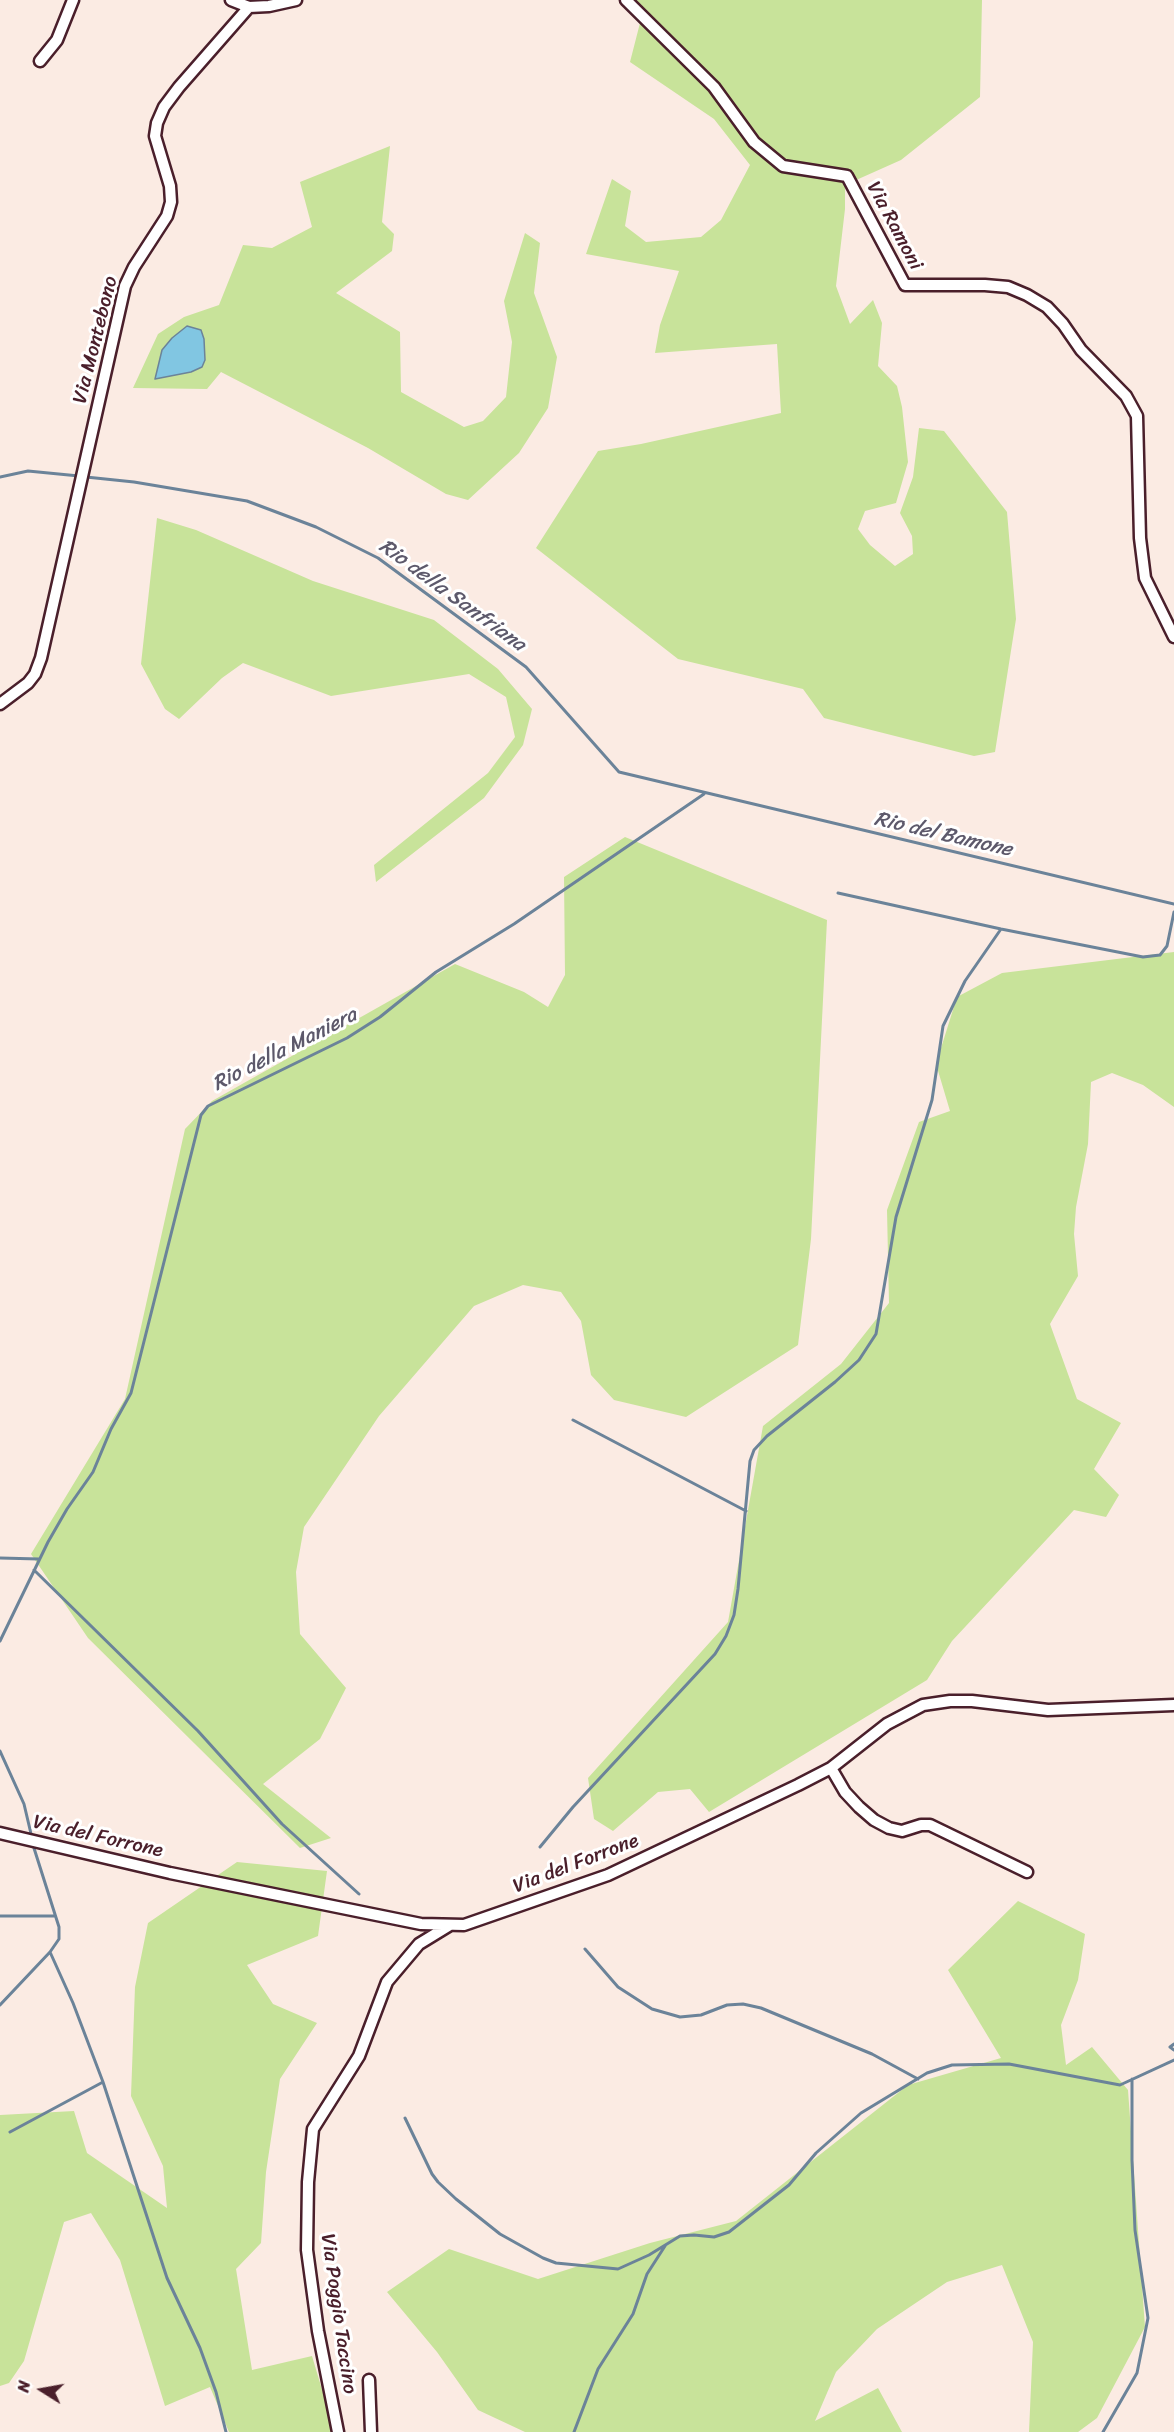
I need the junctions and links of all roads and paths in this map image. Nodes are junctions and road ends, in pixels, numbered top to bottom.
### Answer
1 (73, 0) edge
2 (231, 0) edge
3 (296, 0) edge
4 (626, 0) edge
5 (249, 7) junction
6 (40, 61) dead end
7 (1174, 638) edge
8 (0, 704) edge
9 (1174, 1705) edge
10 (831, 1768) junction
11 (0, 1833) edge
12 (1027, 1872) dead end
13 (450, 1925) junction
14 (369, 2380) dead end
15 (338, 2432) edge
16 (371, 2432) edge

1 - 6 street
2 - 5 street
3 - 5 street
4 - 7 street, Via Ramoni
5 - 8 street, Via Montebono
9 - 10 street, Via del Forrone
10 - 12 street
10 - 13 street, Via del Forrone
11 - 13 street, Via del Forrone
13 - 15 street, Via Poggio Taccino
14 - 16 street

